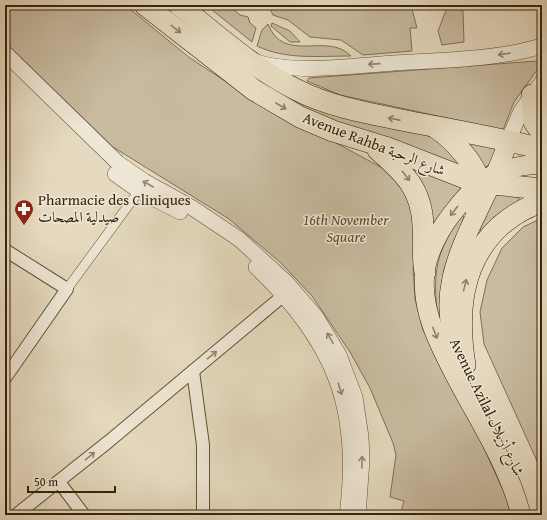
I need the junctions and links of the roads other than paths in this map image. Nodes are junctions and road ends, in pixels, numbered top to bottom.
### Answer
1 (145, 5) edge
2 (179, 5) edge
3 (542, 46) edge
4 (5, 53) edge
5 (245, 57) junction
6 (5, 68) edge
7 (537, 88) edge
8 (432, 126) junction
9 (542, 133) edge
10 (366, 141) junction
11 (508, 141) junction
12 (542, 149) edge
13 (542, 164) edge
14 (490, 180) junction
15 (542, 189) edge
16 (139, 191) junction
17 (542, 203) edge
18 (476, 213) joint
19 (5, 250) edge
20 (425, 272) junction
21 (67, 289) junction
22 (284, 296) junction
23 (465, 365) junction
24 (193, 371) junction
25 (5, 378) edge
26 (59, 482) junction
27 (16, 515) edge
28 (84, 515) edge
29 (203, 515) edge
30 (347, 515) edge
31 (358, 515) edge
32 (521, 515) edge
33 (535, 515) edge

1 -> 10 highway, Avenue Rahba شارع الرحبة
2 - 5 highway, Avenue Rahba شارع الرحبة
3 -> 5 street
31 -> 4 street
8 -> 5 highway, Avenue Rahba شارع الرحبة
6 - 16 street
7 - 9 highway
7 - 11 street
8 - 11 highway, Avenue Rahba شارع الرحبة
8 - 14 highway
10 - 14 highway, Avenue Rahba شارع الرحبة
10 -> 20 highway
11 - 12 highway, Avenue Rahba شارع الرحبة
11 - 14 main road, Avenue Azilal شارع أزيلال
13 - 14 main road
14 - 15 highway, Avenue Rahba شارع الرحبة
14 - 18 highway
14 -> 20 main road, Avenue Azilal شارع أزيلال
16 - 21 street
16 - 22 street
23 -> 17 highway
18 - 23 main road, Avenue Azilal شارع أزيلال
19 - 21 street
20 -> 32 main road, Avenue Azilal شارع أزيلال
21 - 25 street
24 -> 22 street
22 -> 30 street
23 - 33 main road, Avenue Azilal شارع أزيلال
26 -> 24 street
24 - 29 street
26 - 27 street
26 - 28 street

